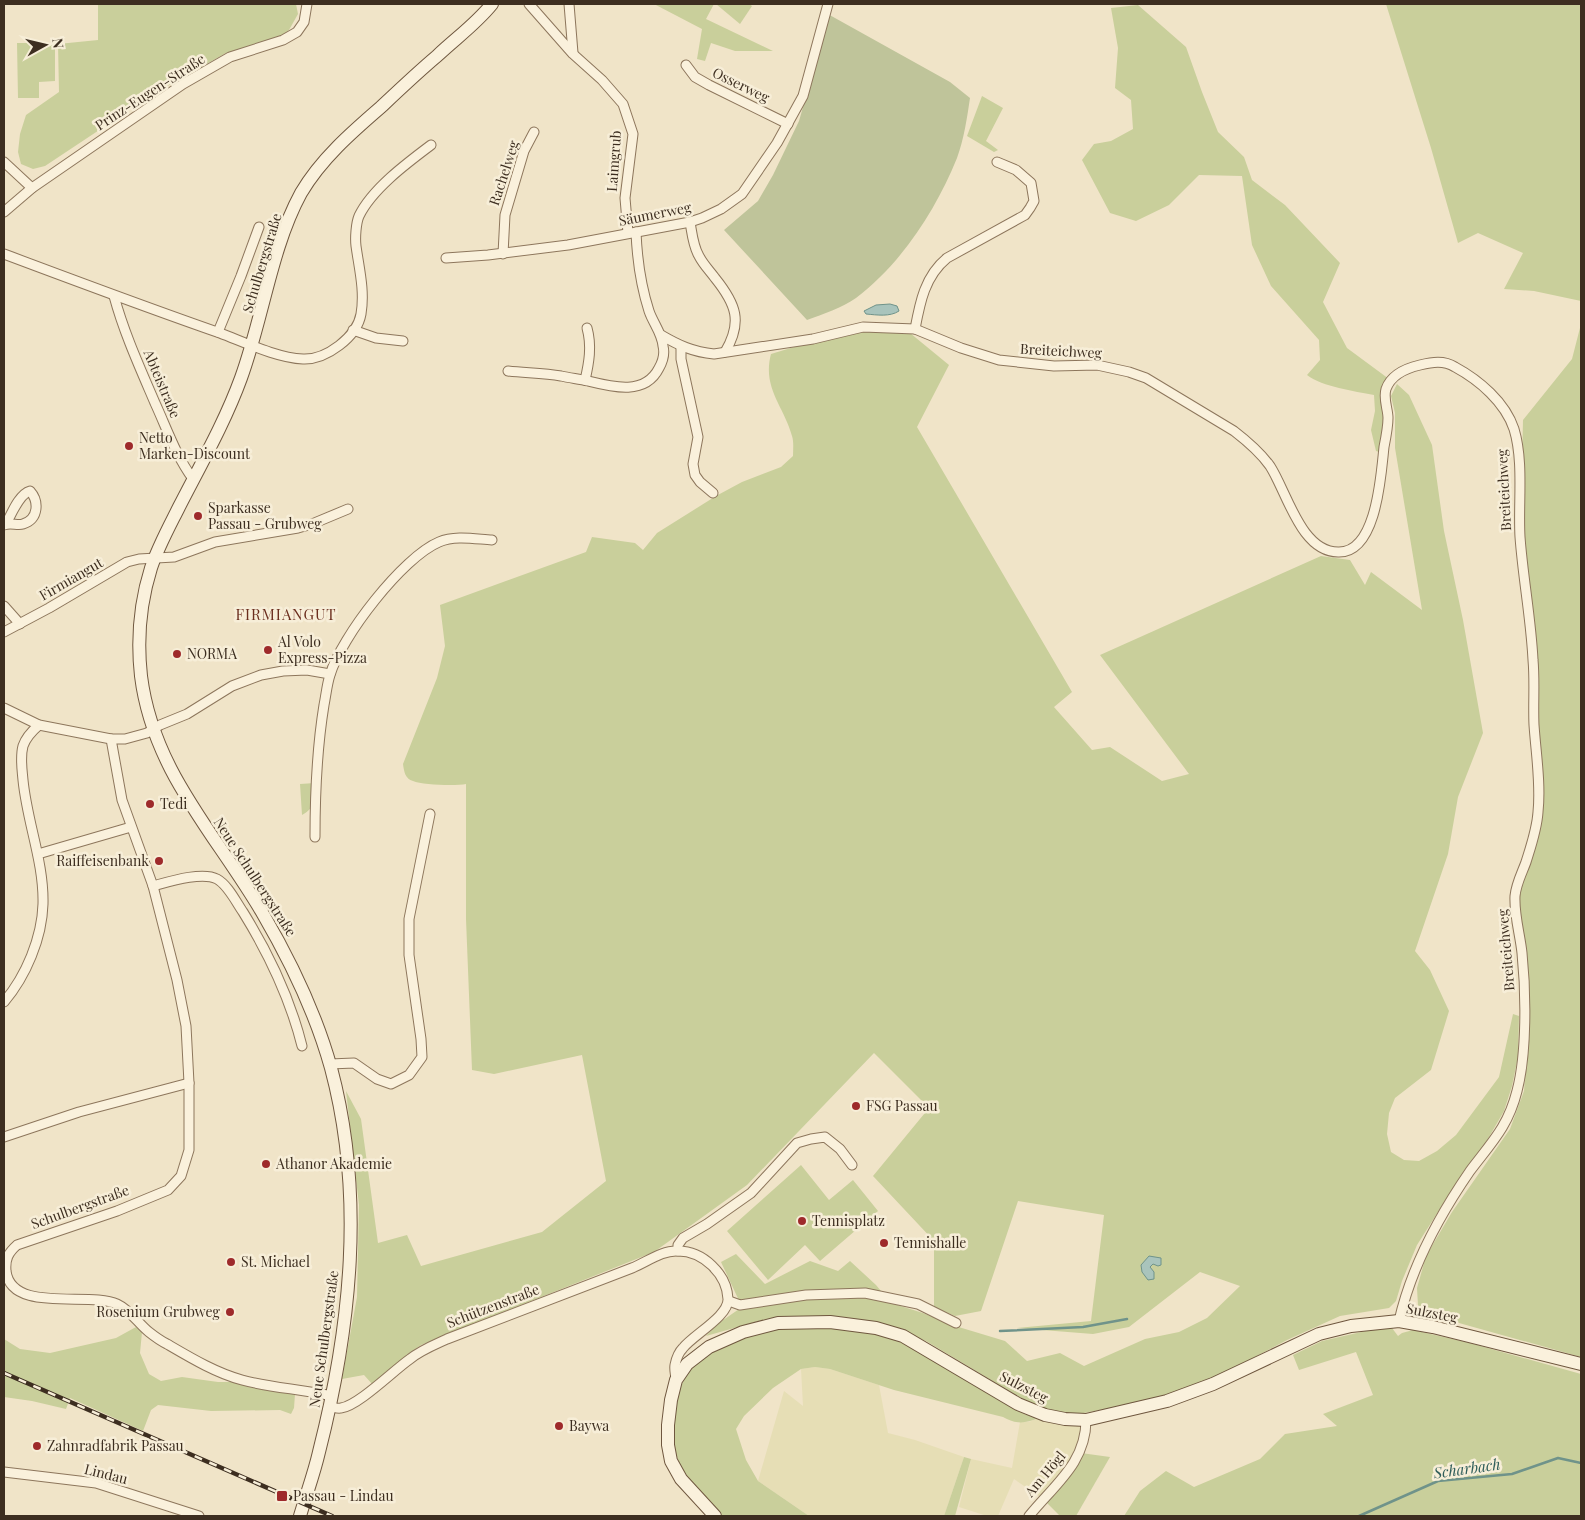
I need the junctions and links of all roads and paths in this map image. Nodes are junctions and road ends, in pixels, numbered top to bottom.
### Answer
1 (307, 4) edge
2 (492, 4) edge
3 (530, 4) edge
4 (569, 4) edge
5 (828, 4) edge
6 (573, 54) junction
7 (686, 65) dead end
8 (788, 124) junction
9 (534, 132) dead end
10 (431, 145) dead end
11 (4, 162) edge
12 (997, 162) dead end
13 (32, 188) junction
14 (4, 212) edge
15 (690, 222) junction
16 (259, 226) dead end
17 (632, 232) junction
18 (4, 254) edge
19 (503, 254) junction
20 (446, 258) dead end
21 (114, 296) junction
22 (587, 328) dead end
23 (914, 329) junction
24 (353, 330) junction
25 (218, 332) junction
26 (661, 335) junction
27 (402, 341) dead end
28 (252, 346) junction
29 (681, 347) junction
30 (725, 352) junction
31 (508, 371) dead end
32 (585, 380) junction
33 (193, 479) junction
34 (713, 493) dead end
35 (348, 509) dead end
36 (492, 540) dead end
37 (154, 560) junction
38 (4, 606) edge
39 (20, 624) junction
40 (4, 632) edge
41 (330, 674) junction
42 (4, 708) edge
43 (39, 725) junction
44 (154, 729) junction
45 (111, 739) junction
46 (430, 814) dead end
47 (130, 827) junction
48 (315, 837) dead end
49 (38, 854) junction
50 (152, 886) junction
51 (4, 1002) edge
52 (302, 1046) dead end
53 (330, 1064) junction
54 (189, 1083) junction
55 (4, 1136) edge
56 (852, 1165) dead end
57 (678, 1251) junction
58 (5, 1255) edge
59 (729, 1302) junction
60 (1399, 1321) junction
61 (956, 1323) dead end
62 (1581, 1364) edge
63 (676, 1380) junction
64 (331, 1402) junction
65 (1086, 1420) junction
66 (4, 1472) edge
67 (199, 1516) edge
68 (300, 1516) edge
69 (715, 1516) edge
70 (1029, 1516) edge

1 - 13 street, Prinz-Eugen-Straße
2 - 28 street, Schulbergstraße
3 - 6 street, Laimgrub
4 - 6 street
5 - 8 street, Säumerweg
6 - 17 street, Laimgrub
7 - 8 street, Osserweg
8 - 15 street, Säumerweg
9 - 19 street, Rachelweg
10 - 24 street
11 - 13 street
12 - 23 street
13 - 14 street, Prinz-Eugen-Straße
15 - 17 street, Säumerweg
15 - 30 street
16 - 25 street, Schulbergstraße
17 - 19 street, Säumerweg
17 - 26 street, Laimgrub
18 - 21 street
19 - 20 street, Säumerweg
21 - 25 street
21 - 33 street, Abteistraße
22 - 32 street
23 - 30 street, Breiteichweg
23 - 60 street, Breiteichweg
24 - 27 street
24 - 28 street
25 - 28 street
26 - 29 street, Breiteichweg
26 - 32 street
28 - 33 street, Schulbergstraße
29 - 30 street, Breiteichweg
29 - 34 street
31 - 32 street
33 - 37 street, Schulbergstraße
35 - 37 street
36 - 41 street
37 - 39 street, Firmiangut
37 - 44 street, Schulbergstraße
38 - 39 street
39 - 40 street, Firmiangut
41 - 44 street
41 - 48 street
42 - 43 street
43 - 45 street
43 - 49 street
44 - 45 street
44 - 53 street, Neue Schulbergstraße
45 - 47 street, Schulbergstraße
46 - 53 street
47 - 49 street
47 - 50 street, Schulbergstraße
49 - 51 street
50 - 52 street
50 - 54 street, Schulbergstraße
53 - 64 street, Neue Schulbergstraße
54 - 55 street
54 - 58 street, Schulbergstraße
56 - 57 street
57 - 59 street
57 - 64 street, Schützenstraße
58 - 64 street, Schulbergstraße
59 - 61 street
59 - 63 street
60 - 62 street, Sulzsteg
60 - 65 street, Sulzsteg
63 - 65 street, Sulzsteg
63 - 69 street, Sulzsteg
64 - 68 street, Neue Schulbergstraße
65 - 70 street, Am Högl
66 - 67 street, Lindau

